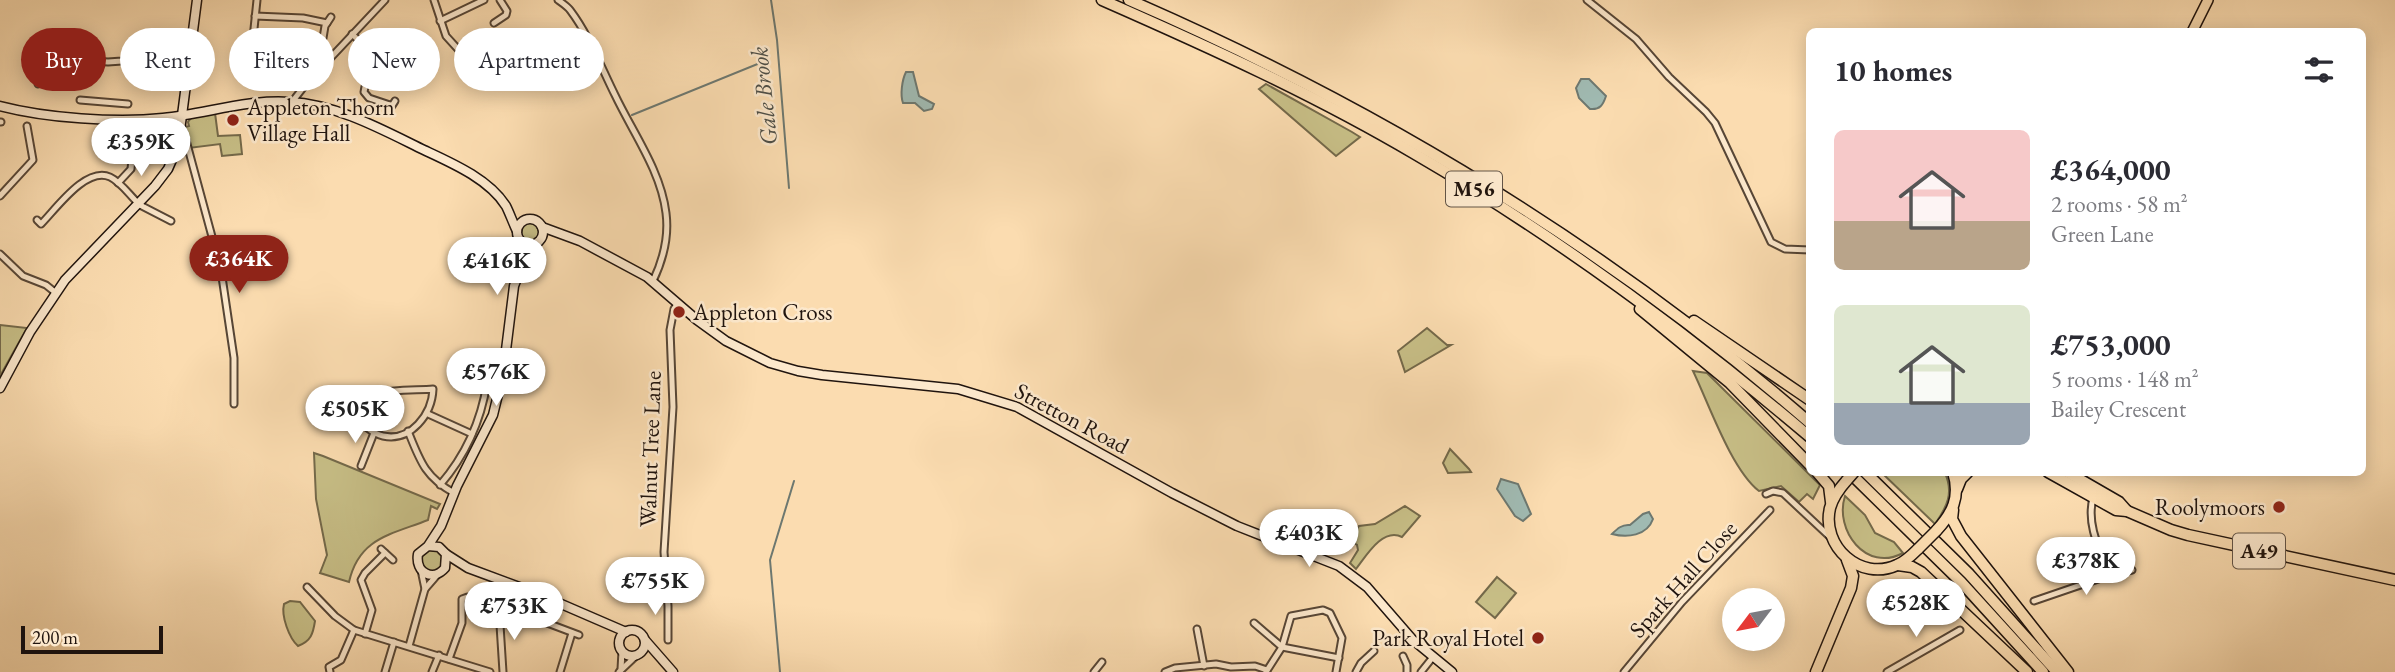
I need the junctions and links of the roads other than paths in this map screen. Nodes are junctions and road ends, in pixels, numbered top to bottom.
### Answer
1 (197, 0) edge
2 (257, 0) edge
3 (373, 0) edge
4 (385, 0) edge
5 (434, 0) edge
6 (484, 0) edge
7 (500, 0) edge
8 (558, 0) edge
9 (1102, 0) edge
10 (1129, 0) edge
11 (1587, 0) edge
12 (2208, 0) edge
13 (376, 8) junction
14 (256, 16) junction
15 (331, 17) dead end
16 (440, 21) junction
17 (327, 23) junction
18 (494, 23) dead end
19 (194, 28) edge
20 (255, 28) edge
21 (326, 28) edge
22 (358, 28) edge
23 (2194, 28) edge
24 (348, 38) edge
25 (454, 45) edge
26 (334, 54) edge
27 (186, 91) edge
28 (301, 91) edge
29 (364, 91) edge
30 (80, 100) dead end
31 (292, 102) junction
32 (107, 103) junction
33 (128, 104) dead end
34 (0, 106) edge
35 (391, 106) dead end
36 (183, 116) junction
37 (107, 118) junction
38 (27, 126) dead end
39 (180, 131) junction
40 (132, 159) dead end
41 (118, 183) junction
42 (0, 196) edge
43 (138, 204) junction
44 (506, 207) junction
45 (525, 219) junction
46 (37, 220) dead end
47 (171, 221) dead end
48 (542, 227) junction
49 (517, 231) junction
50 (568, 236) junction
51 (520, 240) junction
52 (539, 241) junction
53 (1806, 250) edge
54 (0, 254) edge
55 (522, 265) junction
56 (1601, 273) junction
57 (653, 281) junction
58 (1634, 284) junction
59 (56, 293) junction
60 (678, 303) junction
61 (487, 383) dead end
62 (0, 388) edge
63 (1806, 397) edge
64 (234, 404) dead end
65 (428, 414) junction
66 (1806, 420) edge
67 (408, 431) junction
68 (374, 433) junction
69 (472, 434) junction
70 (1806, 434) edge
71 (1806, 461) edge
72 (361, 466) dead end
73 (1820, 476) edge
74 (1849, 476) edge
75 (1851, 476) edge
76 (1869, 476) edge
77 (1954, 476) edge
78 (1964, 476) edge
79 (2057, 476) edge
80 (2072, 476) edge
81 (440, 485) junction
82 (1957, 490) junction
83 (2092, 492) junction
84 (454, 493) junction
85 (1766, 494) dead end
86 (1831, 503) junction
87 (1770, 510) dead end
88 (1952, 514) junction
89 (1829, 515) junction
90 (1814, 520) junction
91 (441, 526) junction
92 (1833, 540) junction
93 (428, 546) junction
94 (444, 552) junction
95 (1845, 557) junction
96 (393, 560) dead end
97 (1903, 565) junction
98 (468, 568) junction
99 (421, 570) junction
100 (1877, 570) junction
101 (2132, 570) dead end
102 (440, 573) junction
103 (2110, 575) junction
104 (2395, 580) edge
105 (307, 587) dead end
106 (1851, 588) junction
107 (425, 589) junction
108 (2034, 601) dead end
109 (518, 612) dead end
110 (530, 617) junction
111 (1264, 620) dead end
112 (604, 624) junction
113 (526, 626) dead end
114 (1197, 629) dead end
115 (354, 630) junction
116 (1960, 630) dead end
117 (626, 632) junction
118 (572, 633) junction
119 (365, 634) junction
120 (579, 635) dead end
121 (645, 640) junction
122 (668, 640) dead end
123 (394, 642) junction
124 (409, 646) junction
125 (1282, 647) junction
126 (621, 648) junction
127 (1374, 651) dead end
128 (1360, 652) dead end
129 (439, 655) junction
130 (638, 655) junction
131 (1403, 656) dead end
132 (1433, 657) junction
133 (1339, 658) junction
134 (1365, 658) junction
135 (449, 659) junction
136 (661, 660) junction
137 (1102, 660) dead end
138 (1203, 666) junction
139 (620, 671) edge
140 (1266, 671) edge
141 (330, 672) edge
142 (385, 672) edge
143 (432, 672) edge
144 (490, 672) edge
145 (503, 672) edge
146 (560, 672) edge
147 (673, 672) edge
148 (1094, 672) edge
149 (1165, 672) edge
150 (1336, 672) edge
151 (1356, 672) edge
152 (1407, 672) edge
153 (1421, 672) edge
154 (1452, 672) edge
155 (1624, 672) edge
156 (1816, 672) edge
157 (1887, 672) edge
158 (2028, 672) edge
159 (2043, 672) edge
160 (2057, 672) edge
161 (2068, 672) edge

1 - 19 main road
2 - 14 street
3 - 13 street
4 - 13 street
5 - 16 street
6 - 16 street
7 - 18 street
8 - 57 street
9 - 56 highway, M56
10 - 58 highway, M56
11 - 53 street
12 - 23 main road
13 - 22 street
14 - 17 street
14 - 20 street
15 - 17 street
16 - 25 street
17 - 21 street
24 - 26 street
27 - 36 main road
28 - 31 street
29 - 35 street
30 - 32 street
31 - 36 main road
31 - 44 main road
32 - 33 street
32 - 37 street
34 - 37 main road
36 - 37 main road
36 - 39 main road
38 - 42 street
39 - 43 main road
39 - 64 street
40 - 41 street
41 - 43 street
41 - 46 street
43 - 47 street
43 - 59 main road
44 - 45 main road
44 - 49 main road
45 - 48 main road
45 - 49 main road
48 - 50 main road, Stretton Road
48 - 52 main road
49 - 51 main road
50 - 52 main road
50 - 57 main road, Stretton Road
51 - 52 main road
51 - 55 main road
52 - 55 main road
54 - 59 street
55 - 84 main road
56 - 70 highway, M56
56 - 71 highway, M56
57 - 60 main road, Stretton Road
58 - 63 highway, M56
58 - 66 highway, M56
59 - 62 main road
60 - 122 street, Walnut Tree Lane
60 - 132 main road, Stretton Road
61 - 69 street
65 - 67 street
65 - 68 street
65 - 69 street
67 - 68 street
67 - 81 street
68 - 72 street
69 - 81 street
73 - 86 highway
74 - 86 highway
75 - 159 highway
76 - 160 highway
77 - 82 highway
78 - 82 highway
79 - 83 highway, A49
80 - 83 highway, A49
81 - 84 street
82 - 88 highway
83 - 103 street
83 - 104 highway, A49
84 - 91 main road
85 - 90 street
86 - 89 highway
87 - 155 street, Spark Hall Close
88 - 97 highway, bridge
88 - 161 highway
89 - 90 street
89 - 92 highway
90 - 92 street
91 - 93 main road
91 - 94 main road
92 - 95 highway
93 - 94 main road
93 - 99 main road
94 - 98 main road
94 - 102 main road
95 - 100 highway
95 - 106 highway
96 - 119 street
97 - 100 highway
97 - 158 highway
98 - 102 main road
98 - 112 main road
99 - 102 main road
99 - 107 street
100 - 106 highway
101 - 103 street
102 - 107 street
103 - 108 street
105 - 115 street
106 - 156 highway
107 - 124 street
109 - 110 street
110 - 113 street
110 - 118 street
111 - 125 street
112 - 117 main road
112 - 126 main road
114 - 138 street
115 - 119 street
115 - 141 street
116 - 157 street
117 - 121 main road
117 - 126 main road
118 - 120 street
118 - 146 street
119 - 123 street
121 - 130 main road
121 - 136 main road
123 - 124 street
123 - 142 street
124 - 129 street
125 - 133 street
125 - 133 street
125 - 140 street
126 - 130 main road
126 - 139 street
127 - 134 street
128 - 134 street
129 - 135 street
129 - 143 street
130 - 136 main road
130 - 139 street
131 - 152 street
132 - 153 street
132 - 154 main road, Stretton Road
133 - 150 street
134 - 151 street
135 - 144 street
135 - 145 street
136 - 147 main road
137 - 148 street
138 - 140 street
138 - 149 street

